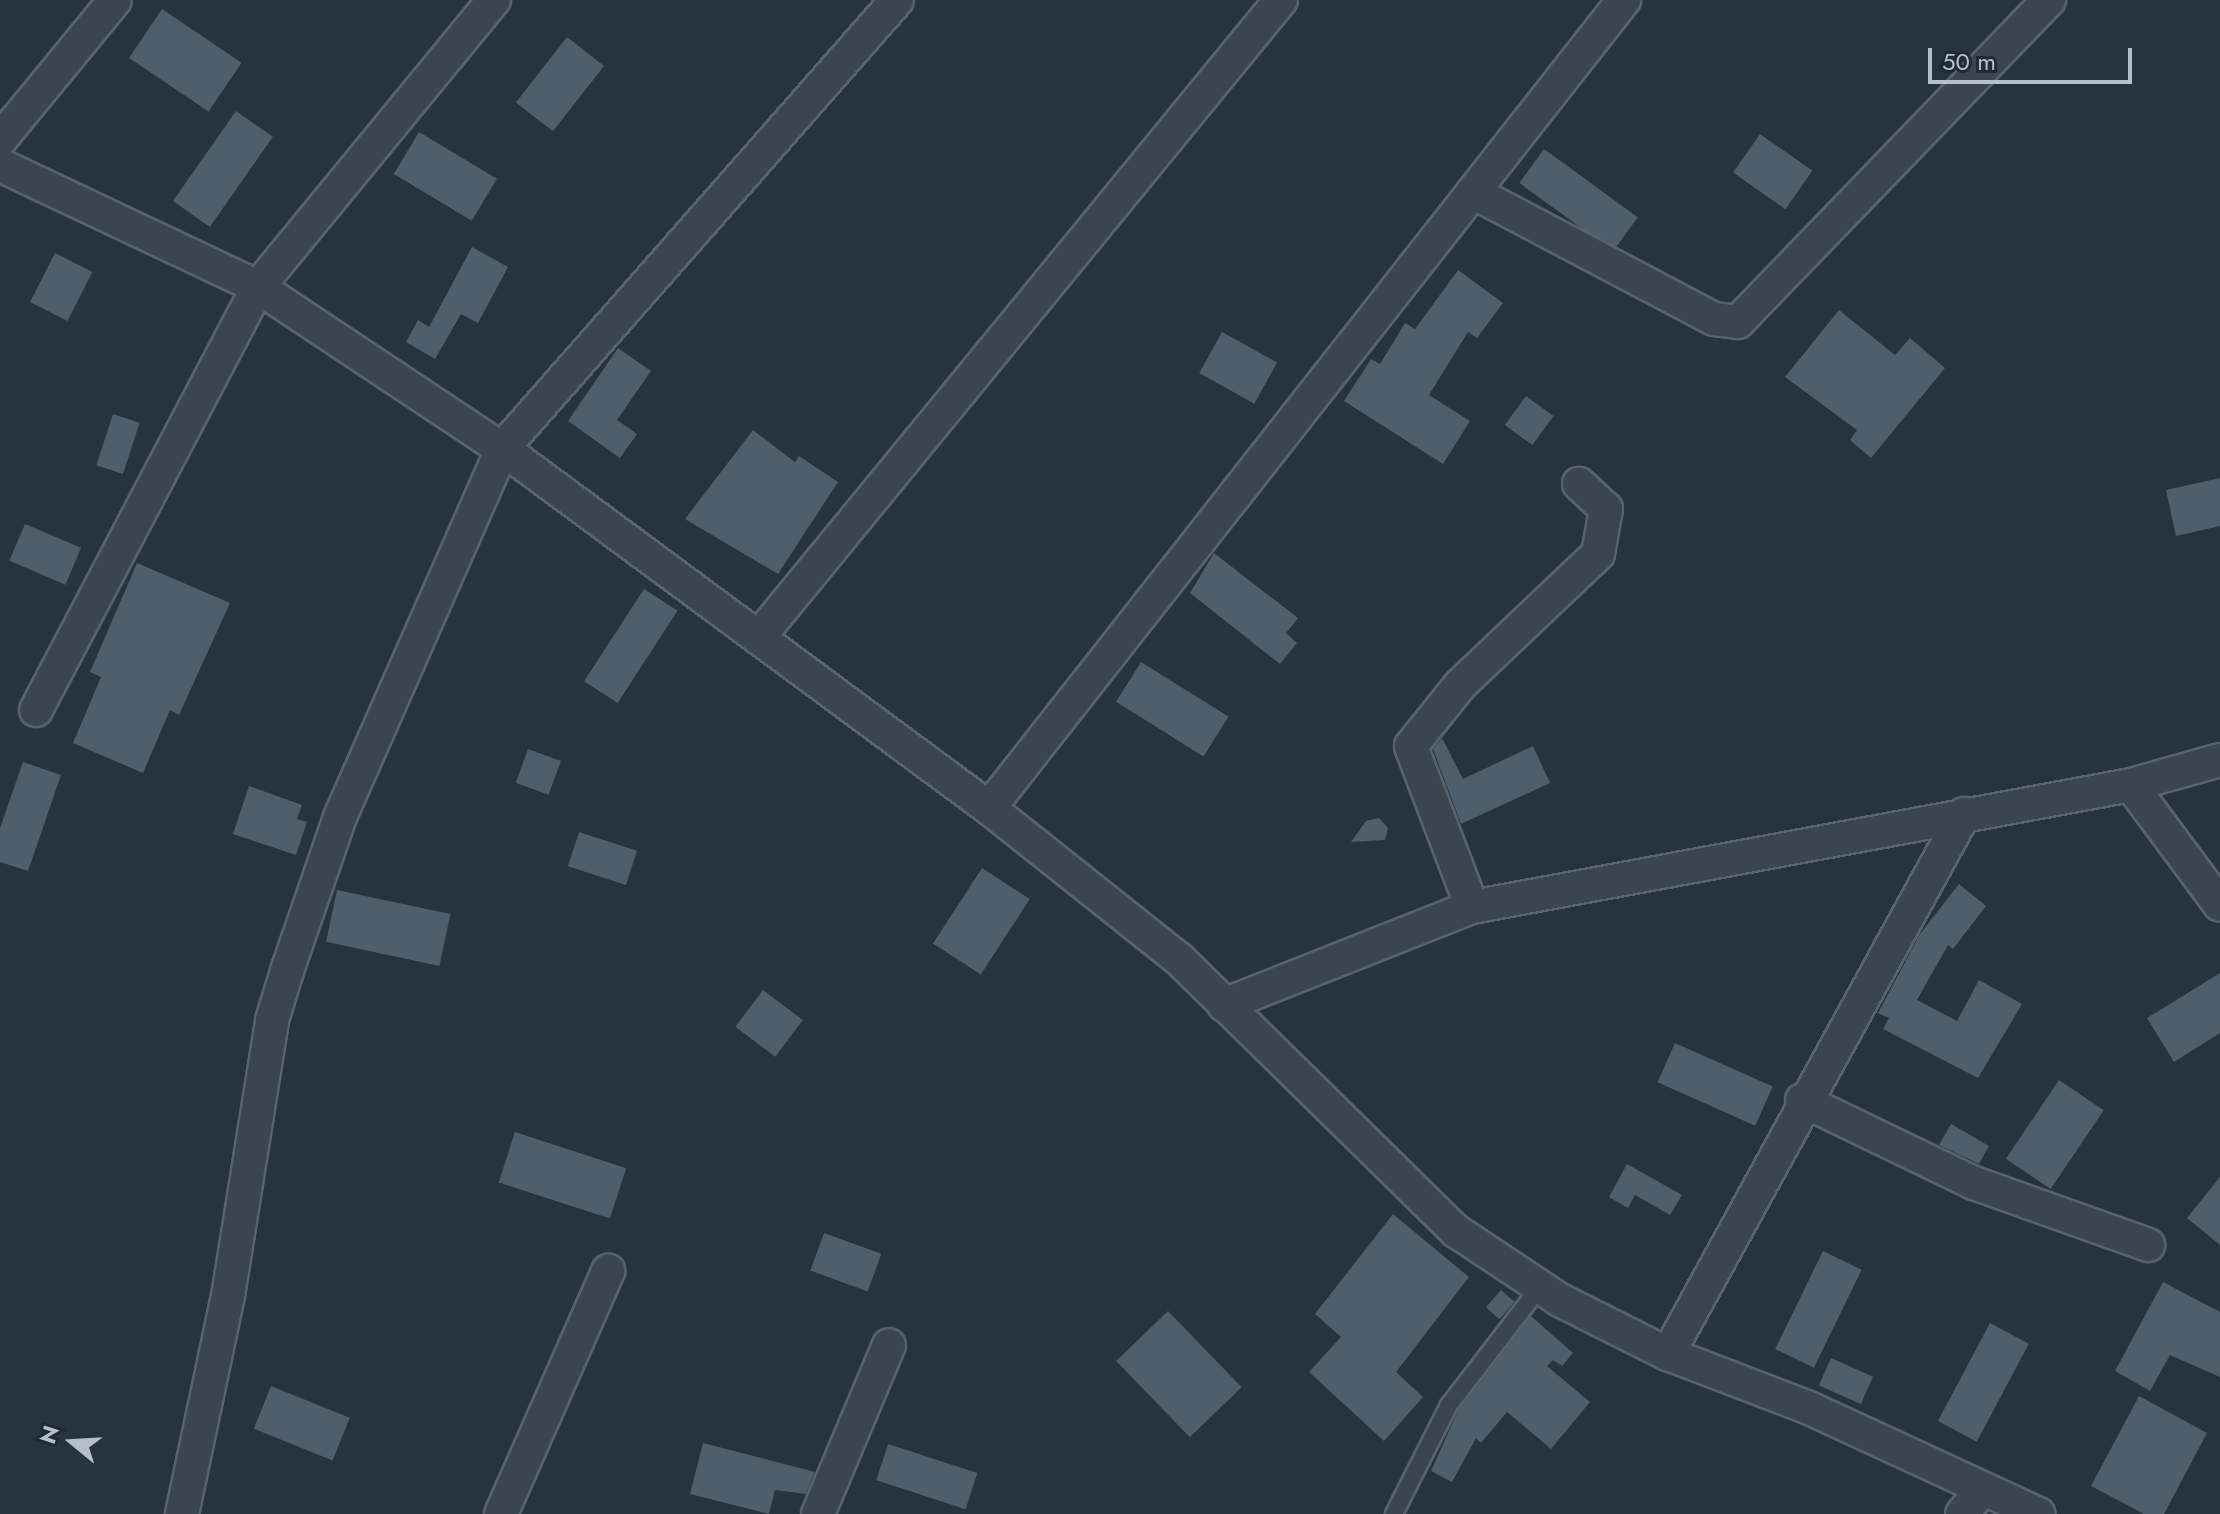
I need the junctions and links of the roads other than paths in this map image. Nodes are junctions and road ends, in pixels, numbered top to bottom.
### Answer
1 (115, 0) edge
2 (494, 0) edge
3 (897, 0) edge
4 (1281, 0) edge
5 (1624, 0) edge
6 (2049, 0) edge
7 (0, 140) edge
8 (0, 165) edge
9 (1473, 192) junction
10 (258, 287) junction
11 (502, 449) junction
12 (1579, 484) dead end
13 (758, 638) junction
14 (36, 710) dead end
15 (2220, 760) edge
16 (2131, 785) junction
17 (989, 808) junction
18 (1964, 814) junction
19 (2220, 905) edge
20 (1472, 907) junction
21 (1224, 1005) junction
22 (1802, 1100) junction
23 (2148, 1245) dead end
24 (608, 1271) dead end
25 (1540, 1287) junction
26 (889, 1345) dead end
27 (1668, 1354) junction
28 (1971, 1503) edge
29 (182, 1514) edge
30 (501, 1514) edge
31 (818, 1514) edge
32 (1394, 1514) edge
33 (2039, 1514) edge

1 - 7 street
2 - 10 street
3 - 11 street
4 - 13 street
5 - 9 street
6 - 9 street
8 - 10 street
9 - 17 street
10 - 11 street
10 - 14 street
11 - 13 street
11 - 29 street
12 - 20 street
13 - 17 street
15 - 16 street
16 - 18 street
16 - 19 street
17 - 21 street
18 - 20 street
18 - 22 street
20 - 21 street
21 - 25 street
22 - 23 street
22 - 27 street
24 - 30 street
25 - 27 street
25 - 32 lane
26 - 31 street
27 - 28 street
28 - 33 street

